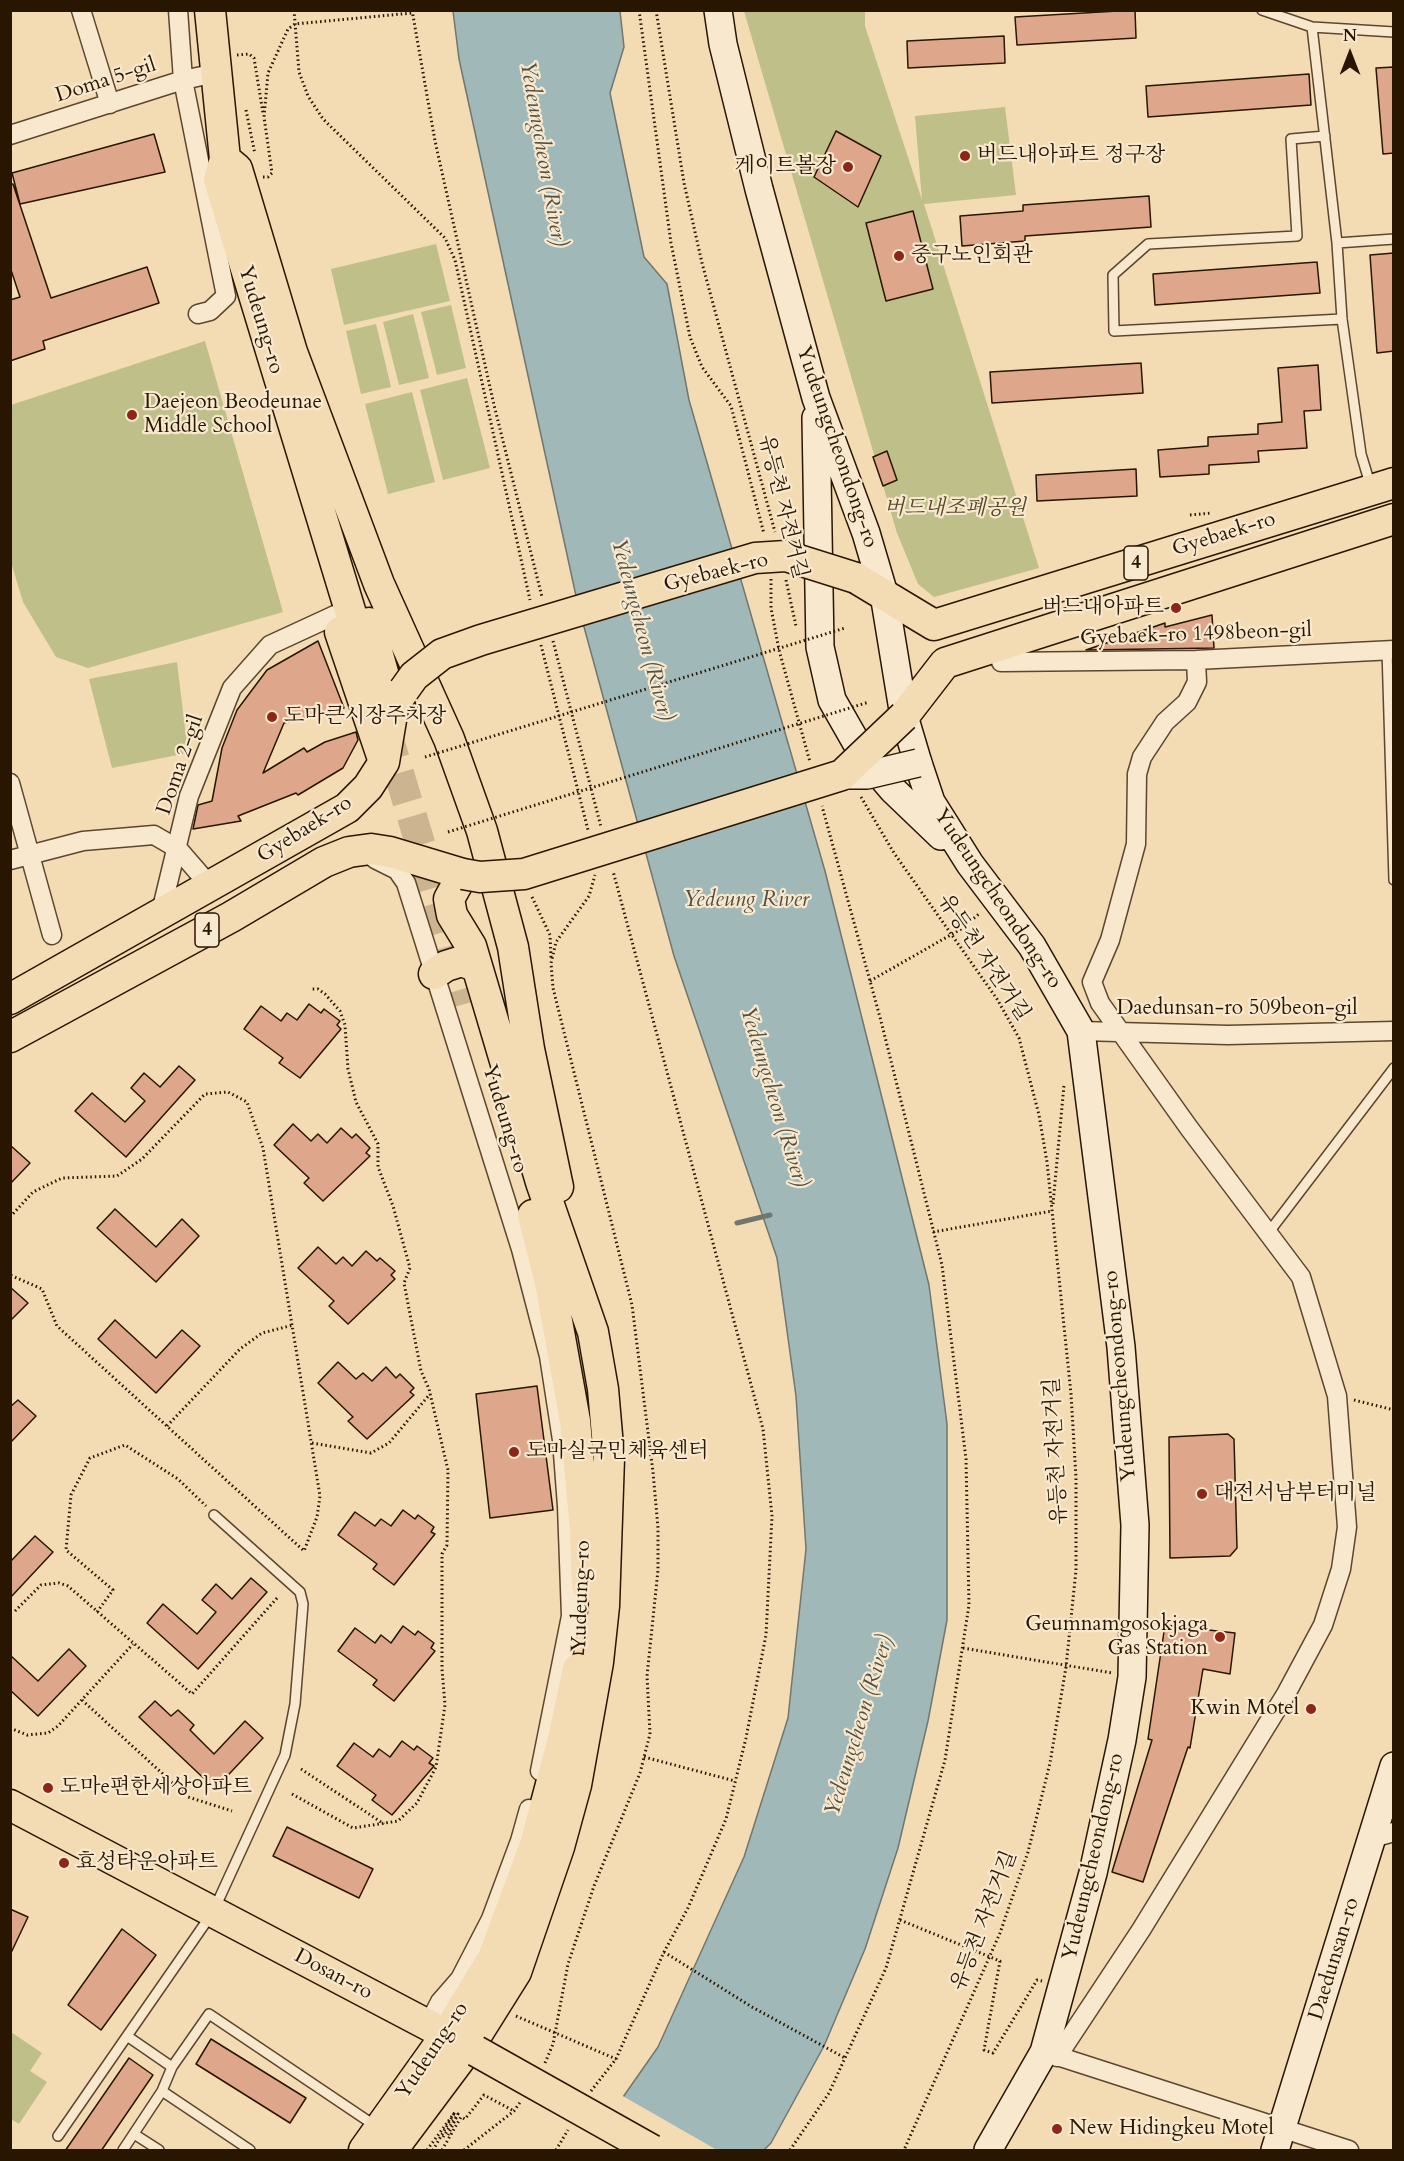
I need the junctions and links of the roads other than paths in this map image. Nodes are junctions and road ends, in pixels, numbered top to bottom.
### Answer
1 (81, 10) edge
2 (178, 10) edge
3 (210, 10) edge
4 (718, 10) edge
5 (1262, 10) edge
6 (1312, 27) junction
7 (1394, 32) edge
8 (224, 64) junction
9 (183, 80) junction
10 (110, 104) junction
11 (10, 135) edge
12 (1325, 136) junction
13 (225, 159) junction
14 (234, 239) junction
15 (1394, 239) edge
16 (1337, 243) junction
17 (198, 314) dead end
18 (1342, 320) junction
19 (292, 352) junction
20 (816, 398) junction
21 (1383, 486) edge
22 (1394, 519) edge
23 (884, 594) junction
24 (335, 615) junction
25 (1390, 650) edge
26 (1196, 660) junction
27 (1001, 662) dead end
28 (386, 680) junction
29 (356, 682) junction
30 (904, 716) junction
31 (384, 762) junction
32 (918, 763) junction
33 (10, 783) edge
34 (851, 784) junction
35 (178, 849) junction
36 (349, 852) junction
37 (31, 855) junction
38 (10, 860) edge
39 (970, 864) junction
40 (463, 874) junction
41 (1394, 880) edge
42 (212, 887) junction
43 (160, 915) junction
44 (52, 935) dead end
45 (477, 967) junction
46 (434, 974) junction
47 (10, 999) edge
48 (468, 1003) tunnel mouth
49 (1081, 1031) junction
50 (1394, 1031) edge
51 (1121, 1032) junction
52 (10, 1037) edge
53 (1394, 1068) edge
54 (1269, 1232) junction
55 (571, 1267) junction
56 (214, 1515) road end
57 (571, 1664) junction
58 (1394, 1766) edge
59 (10, 1804) edge
60 (1383, 1835) edge
61 (213, 1912) junction
62 (127, 2036) junction
63 (455, 2040) junction
64 (1050, 2054) junction
65 (172, 2067) junction
66 (162, 2091) junction
67 (134, 2134) junction
68 (57, 2136) dead end
69 (1278, 2139) edge
70 (372, 2146) edge
71 (123, 2151) edge
72 (159, 2151) edge
73 (250, 2151) edge
74 (652, 2151) edge
75 (988, 2151) edge
76 (1348, 2151) edge

1 - 10 street
2 - 9 street
3 - 8 main road, Yudeung-ro
4 - 20 main road, Yudeungcheondong-ro
5 - 6 lane
6 - 7 lane
6 - 12 lane
8 - 9 street, Doma 5-gil
8 - 13 main road, Yudeung-ro
9 - 10 street, Doma 5-gil
9 - 17 street
10 - 11 street, Doma 5-gil
12 - 16 lane
12 - 18 lane
13 - 14 main road, Yudeung-ro
13 - 19 main road, Yudeung-ro
14 - 24 main road
14 - 28 main road, Yudeung-ro
15 - 16 lane
16 - 18 lane
18 - 21 lane
19 - 28 main road
19 - 55 main road
20 - 23 main road, Yudeungcheondong-ro
20 - 39 main road
21 - 23 main road, Gyebaek-ro / 4
22 - 30 main road, Gyebaek-ro / 4
23 - 28 main road, Gyebaek-ro / 4, bridge
23 - 30 main road, Yudeungcheondong-ro
24 - 29 main road
24 - 35 street, Doma 2-gil
25 - 26 street, Gyebaek-ro 1498beon-gil
25 - 41 lane
26 - 27 street, Gyebaek-ro 1498beon-gil
26 - 51 street
28 - 29 main road
28 - 31 main road, Gyebaek-ro / 4
29 - 31 main road
30 - 32 main road, Yudeungcheondong-ro
30 - 34 main road, Gyebaek-ro / 4, bridge
31 - 42 main road, Gyebaek-ro / 4
32 - 34 main road, bridge
32 - 39 main road, Yudeungcheondong-ro
33 - 37 street
34 - 40 main road, Gyebaek-ro / 4, bridge
35 - 37 street, Doma 2-gil
35 - 42 street
35 - 43 street
36 - 40 main road, Gyebaek-ro / 4
36 - 46 street
36 - 52 main road, Gyebaek-ro / 4
37 - 38 street, Doma 2-gil
37 - 44 street
39 - 49 main road, Yudeungcheondong-ro
40 - 45 main road
42 - 43 main road, Gyebaek-ro / 4
43 - 47 main road, Gyebaek-ro / 4
45 - 46 main road
45 - 55 main road
46 - 57 street
48 - 57 main road, Yudeung-ro
49 - 51 street, Daedunsan-ro 509beon-gil
49 - 64 main road, Yudeungcheondong-ro
50 - 51 street, Daedunsan-ro 509beon-gil
51 - 54 street
53 - 54 lane
54 - 64 street
55 - 63 main road, Yudeung-ro
56 - 61 lane
57 - 63 main road, Yudeung-ro
58 - 60 main road, Daedunsan-ro
59 - 61 main road, Dosan-ro
60 - 69 main road, Daedunsan-ro
61 - 62 lane
61 - 63 main road, Dosan-ro
62 - 65 lane
62 - 68 lane
63 - 70 main road, Yudeung-ro
63 - 74 main road, Dosan-ro, bridge
64 - 69 street
64 - 75 main road, Yudeungcheondong-ro
65 - 66 lane
65 - 70 lane
66 - 67 lane
66 - 73 lane
67 - 71 lane
67 - 72 lane
69 - 76 street

